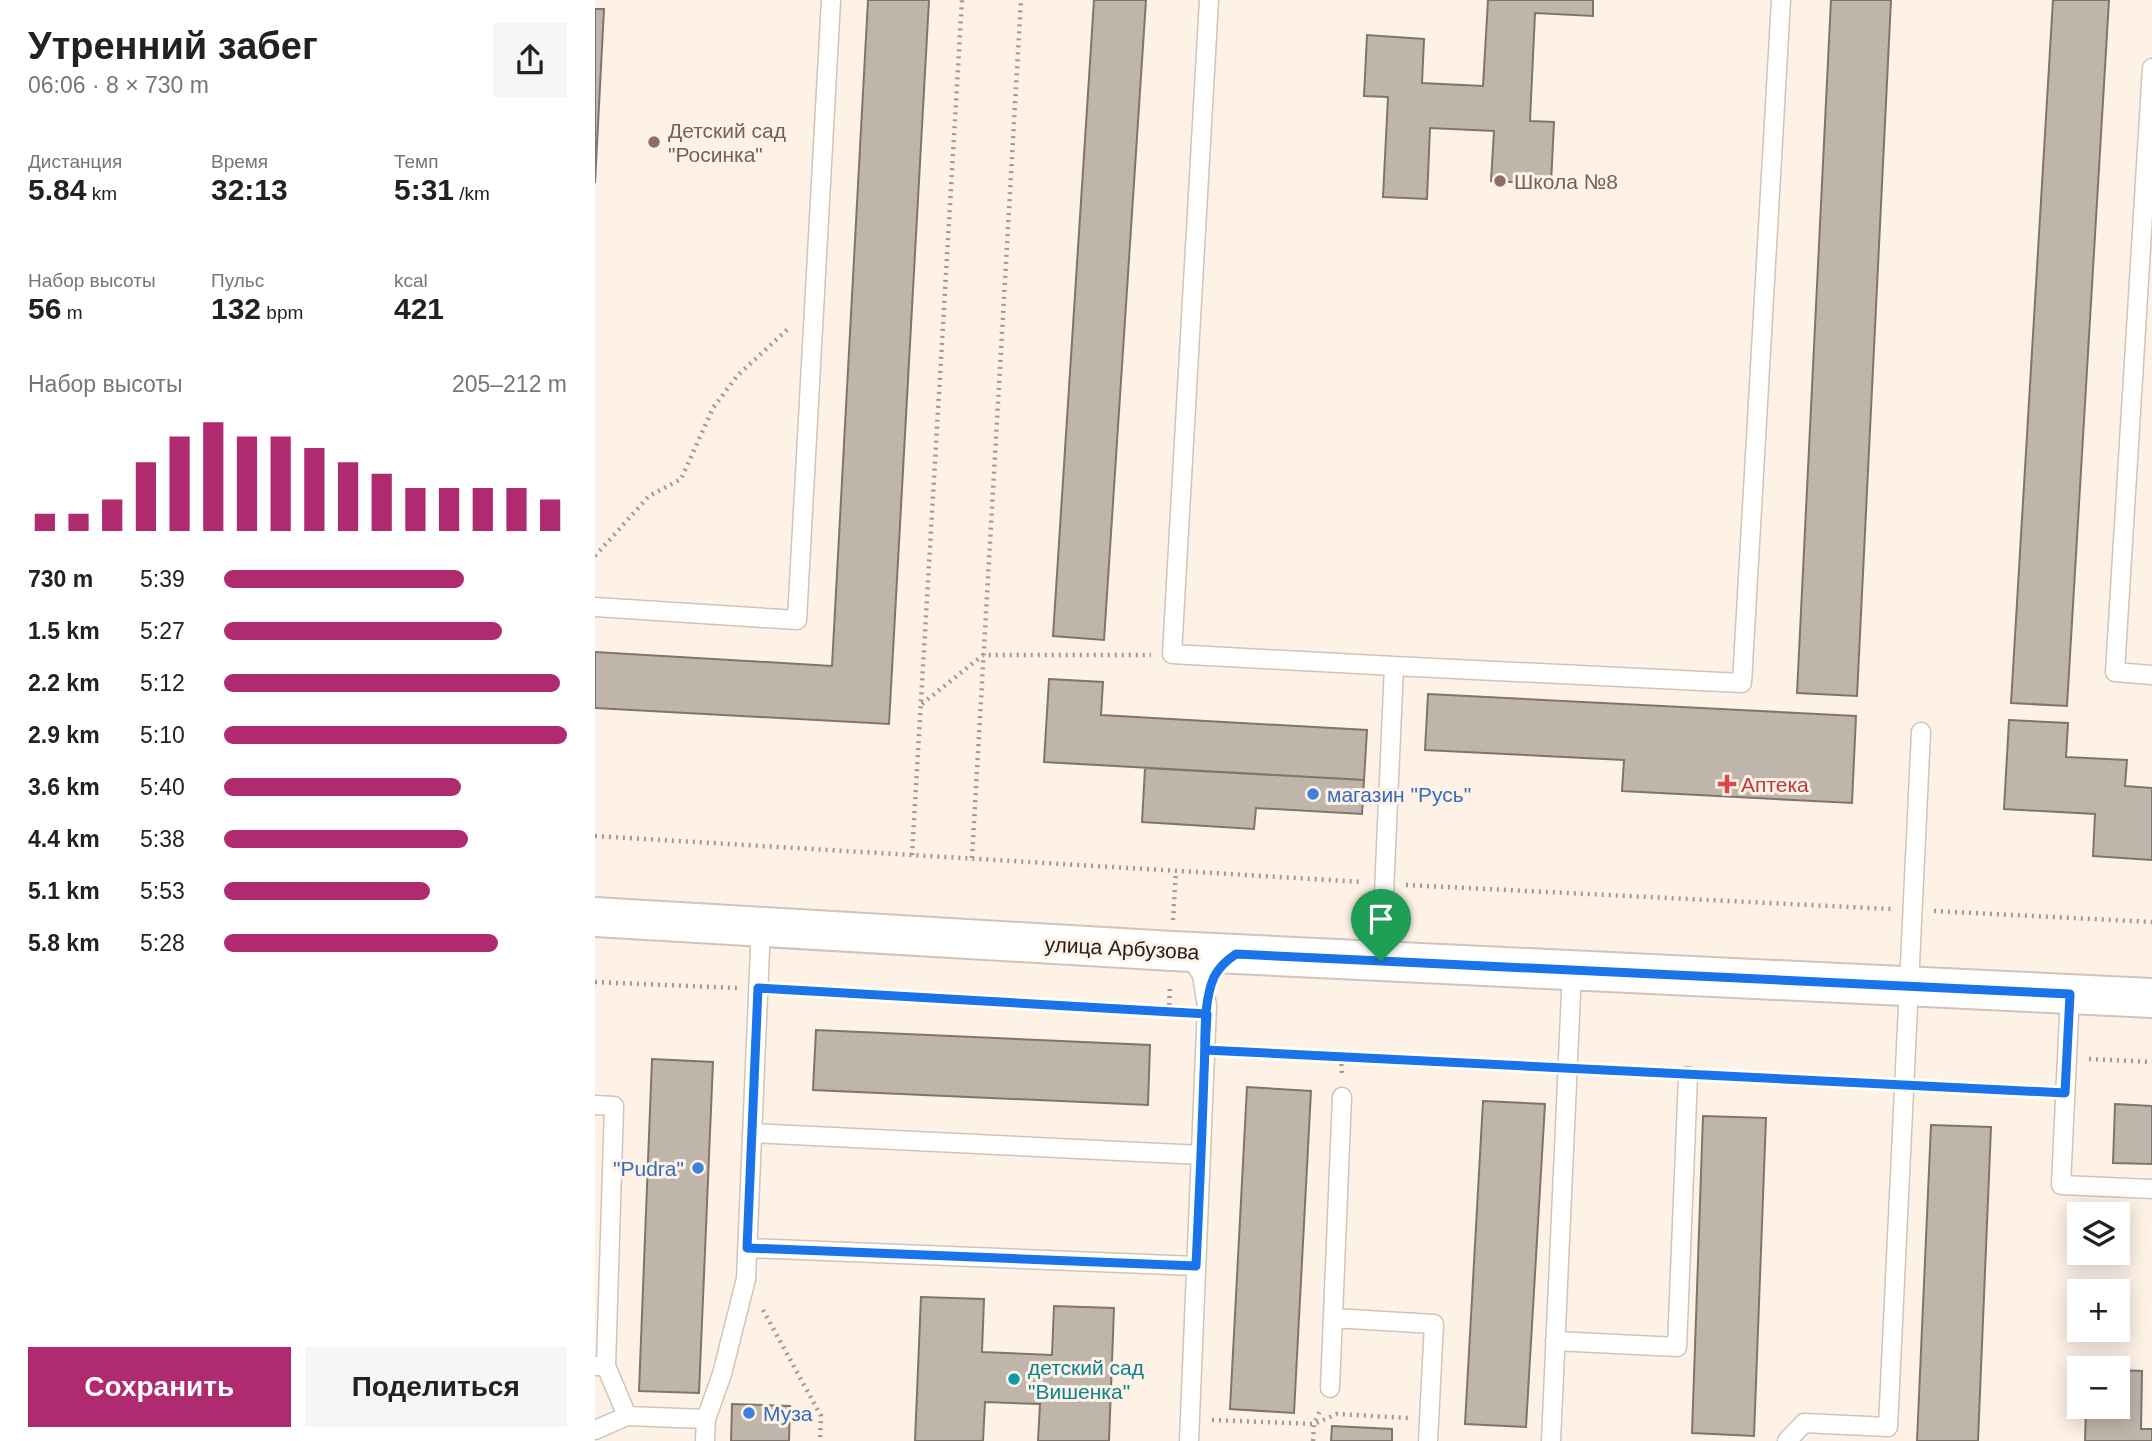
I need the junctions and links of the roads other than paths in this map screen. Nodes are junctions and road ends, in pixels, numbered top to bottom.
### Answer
1 (831, 0) edge
2 (1209, 0) edge
3 (1781, 0) edge
4 (2152, 68) edge
5 (595, 607) edge
6 (1394, 666) junction
7 (2152, 675) edge
8 (1921, 732) dead end
9 (595, 917) edge
10 (761, 925) junction
11 (1187, 952) junction
12 (1236, 954) junction
13 (1381, 961) junction
14 (1572, 970) junction
15 (1909, 986) junction
16 (2070, 994) junction
17 (2152, 998) edge
18 (1207, 1010) junction
19 (1688, 1076) road end
20 (1342, 1097) dead end
21 (595, 1105) edge
22 (752, 1133) junction
23 (1201, 1155) junction
24 (2152, 1189) edge
25 (747, 1248) junction
26 (1196, 1266) junction
27 (1333, 1318) junction
28 (1555, 1341) junction
29 (600, 1366) edge
30 (1330, 1388) road end
31 (627, 1416) junction
32 (706, 1419) junction
33 (595, 1430) edge
34 (705, 1441) edge
35 (1189, 1441) edge
36 (1428, 1441) edge
37 (1551, 1441) edge
38 (1787, 1441) edge

1 - 5 lane
2 - 6 lane
3 - 6 lane
4 - 7 lane
6 - 13 lane
8 - 15 lane
9 - 10 street, улица Арбузова
10 - 11 street, улица Арбузова
10 - 22 lane
11 - 12 street, улица Арбузова
11 - 18 lane
12 - 13 street, улица Арбузова
12 - 18 lane
13 - 14 street, улица Арбузова
14 - 15 street, улица Арбузова
14 - 28 lane
15 - 16 street, улица Арбузова
15 - 38 lane
16 - 17 street, улица Арбузова
16 - 24 lane
18 - 23 lane
19 - 28 lane
20 - 27 lane
21 - 29 lane
22 - 23 lane
22 - 25 lane
23 - 26 lane
25 - 26 lane
25 - 32 lane
26 - 35 lane
27 - 30 lane
27 - 36 lane
28 - 37 lane
29 - 31 lane
31 - 32 lane
31 - 33 lane
32 - 34 lane

